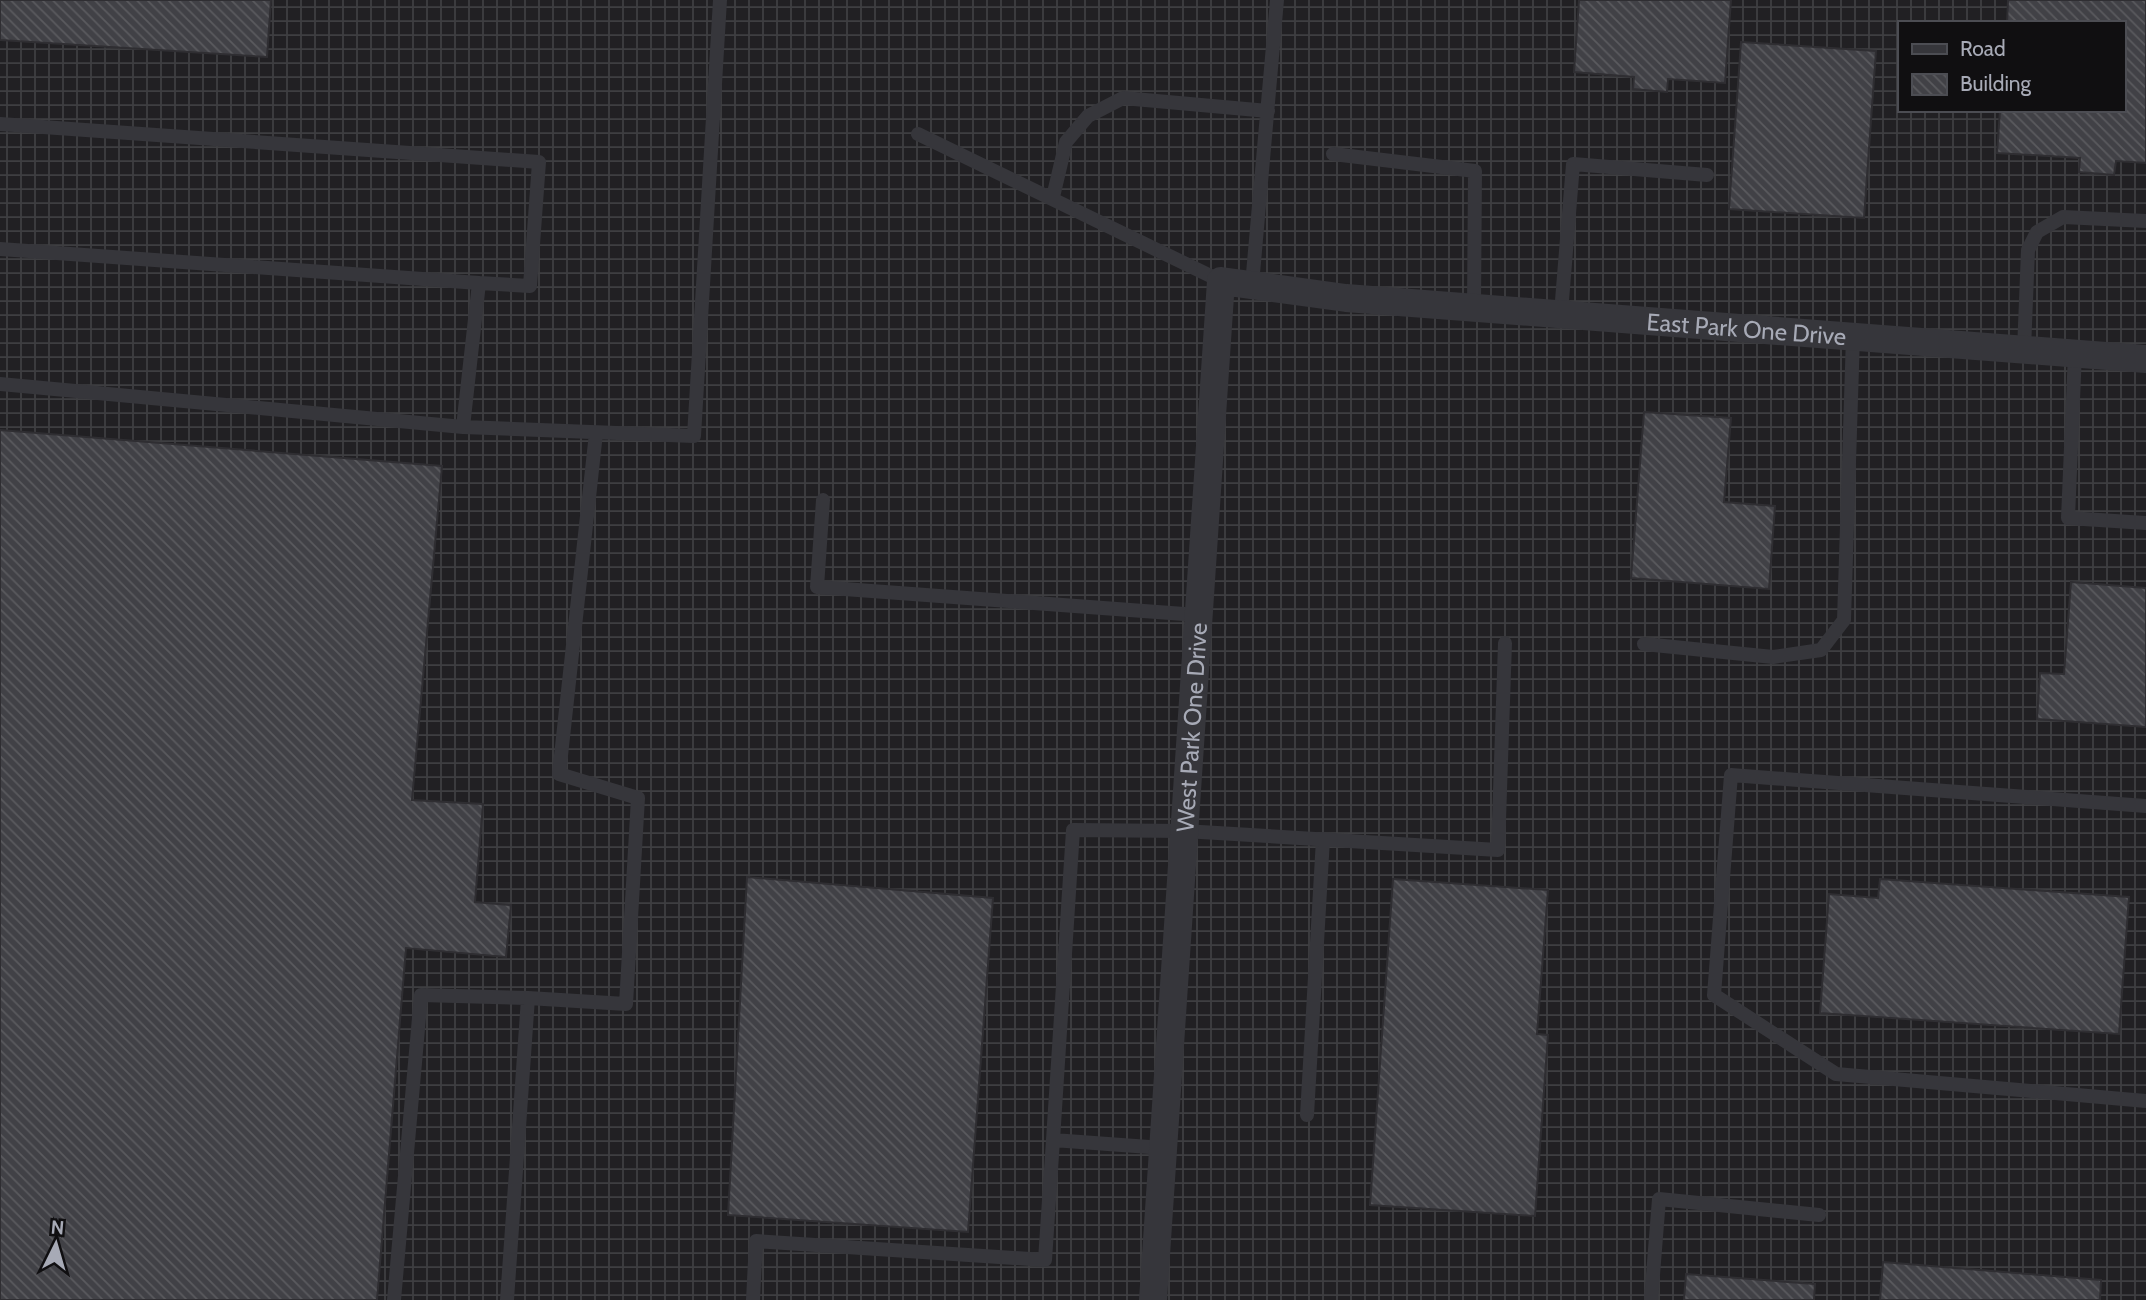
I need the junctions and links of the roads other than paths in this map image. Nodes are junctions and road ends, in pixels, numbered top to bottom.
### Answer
1 (720, 0) edge
2 (1278, 0) edge
3 (1268, 111) junction
4 (0, 124) edge
5 (918, 134) dead end
6 (1333, 154) dead end
7 (1707, 175) dead end
8 (1053, 197) junction
9 (2146, 221) edge
10 (0, 249) edge
11 (1221, 281) junction
12 (479, 283) junction
13 (1252, 285) junction
14 (1474, 308) junction
15 (1561, 313) junction
16 (1853, 336) junction
17 (2025, 350) junction
18 (2075, 354) junction
19 (2146, 359) edge
20 (0, 384) edge
21 (463, 427) junction
22 (596, 433) junction
23 (823, 499) dead end
24 (2146, 523) edge
25 (1198, 615) junction
26 (1505, 643) dead end
27 (1644, 644) dead end
28 (2146, 806) edge
29 (1184, 831) junction
30 (1323, 839) junction
31 (528, 999) junction
32 (2146, 1101) edge
33 (1307, 1115) dead end
34 (1053, 1140) junction
35 (1163, 1148) junction
36 (1819, 1215) dead end
37 (394, 1300) edge
38 (507, 1300) edge
39 (752, 1300) edge
40 (1153, 1300) edge
41 (1651, 1300) edge

1 - 22 lane
2 - 3 lane
3 - 8 lane
3 - 13 lane
4 - 12 lane
5 - 8 lane
6 - 14 lane
7 - 15 lane
8 - 11 lane
9 - 17 lane
10 - 12 lane
11 - 13 street
11 - 25 street, West Park One Drive
12 - 21 lane
13 - 14 street, East Park One Drive
14 - 15 street, East Park One Drive
15 - 16 street, East Park One Drive
16 - 17 street, East Park One Drive
16 - 27 lane
17 - 18 street, East Park One Drive
18 - 19 street, East Park One Drive
18 - 24 lane
20 - 21 lane
21 - 22 lane
22 - 31 lane
23 - 25 lane
25 - 29 street, West Park One Drive
26 - 30 lane
28 - 32 lane
29 - 30 lane
29 - 34 lane
29 - 35 street, West Park One Drive
30 - 33 lane
31 - 37 lane
31 - 38 lane
34 - 35 lane
34 - 39 lane
35 - 40 street, West Park One Drive
36 - 41 lane

